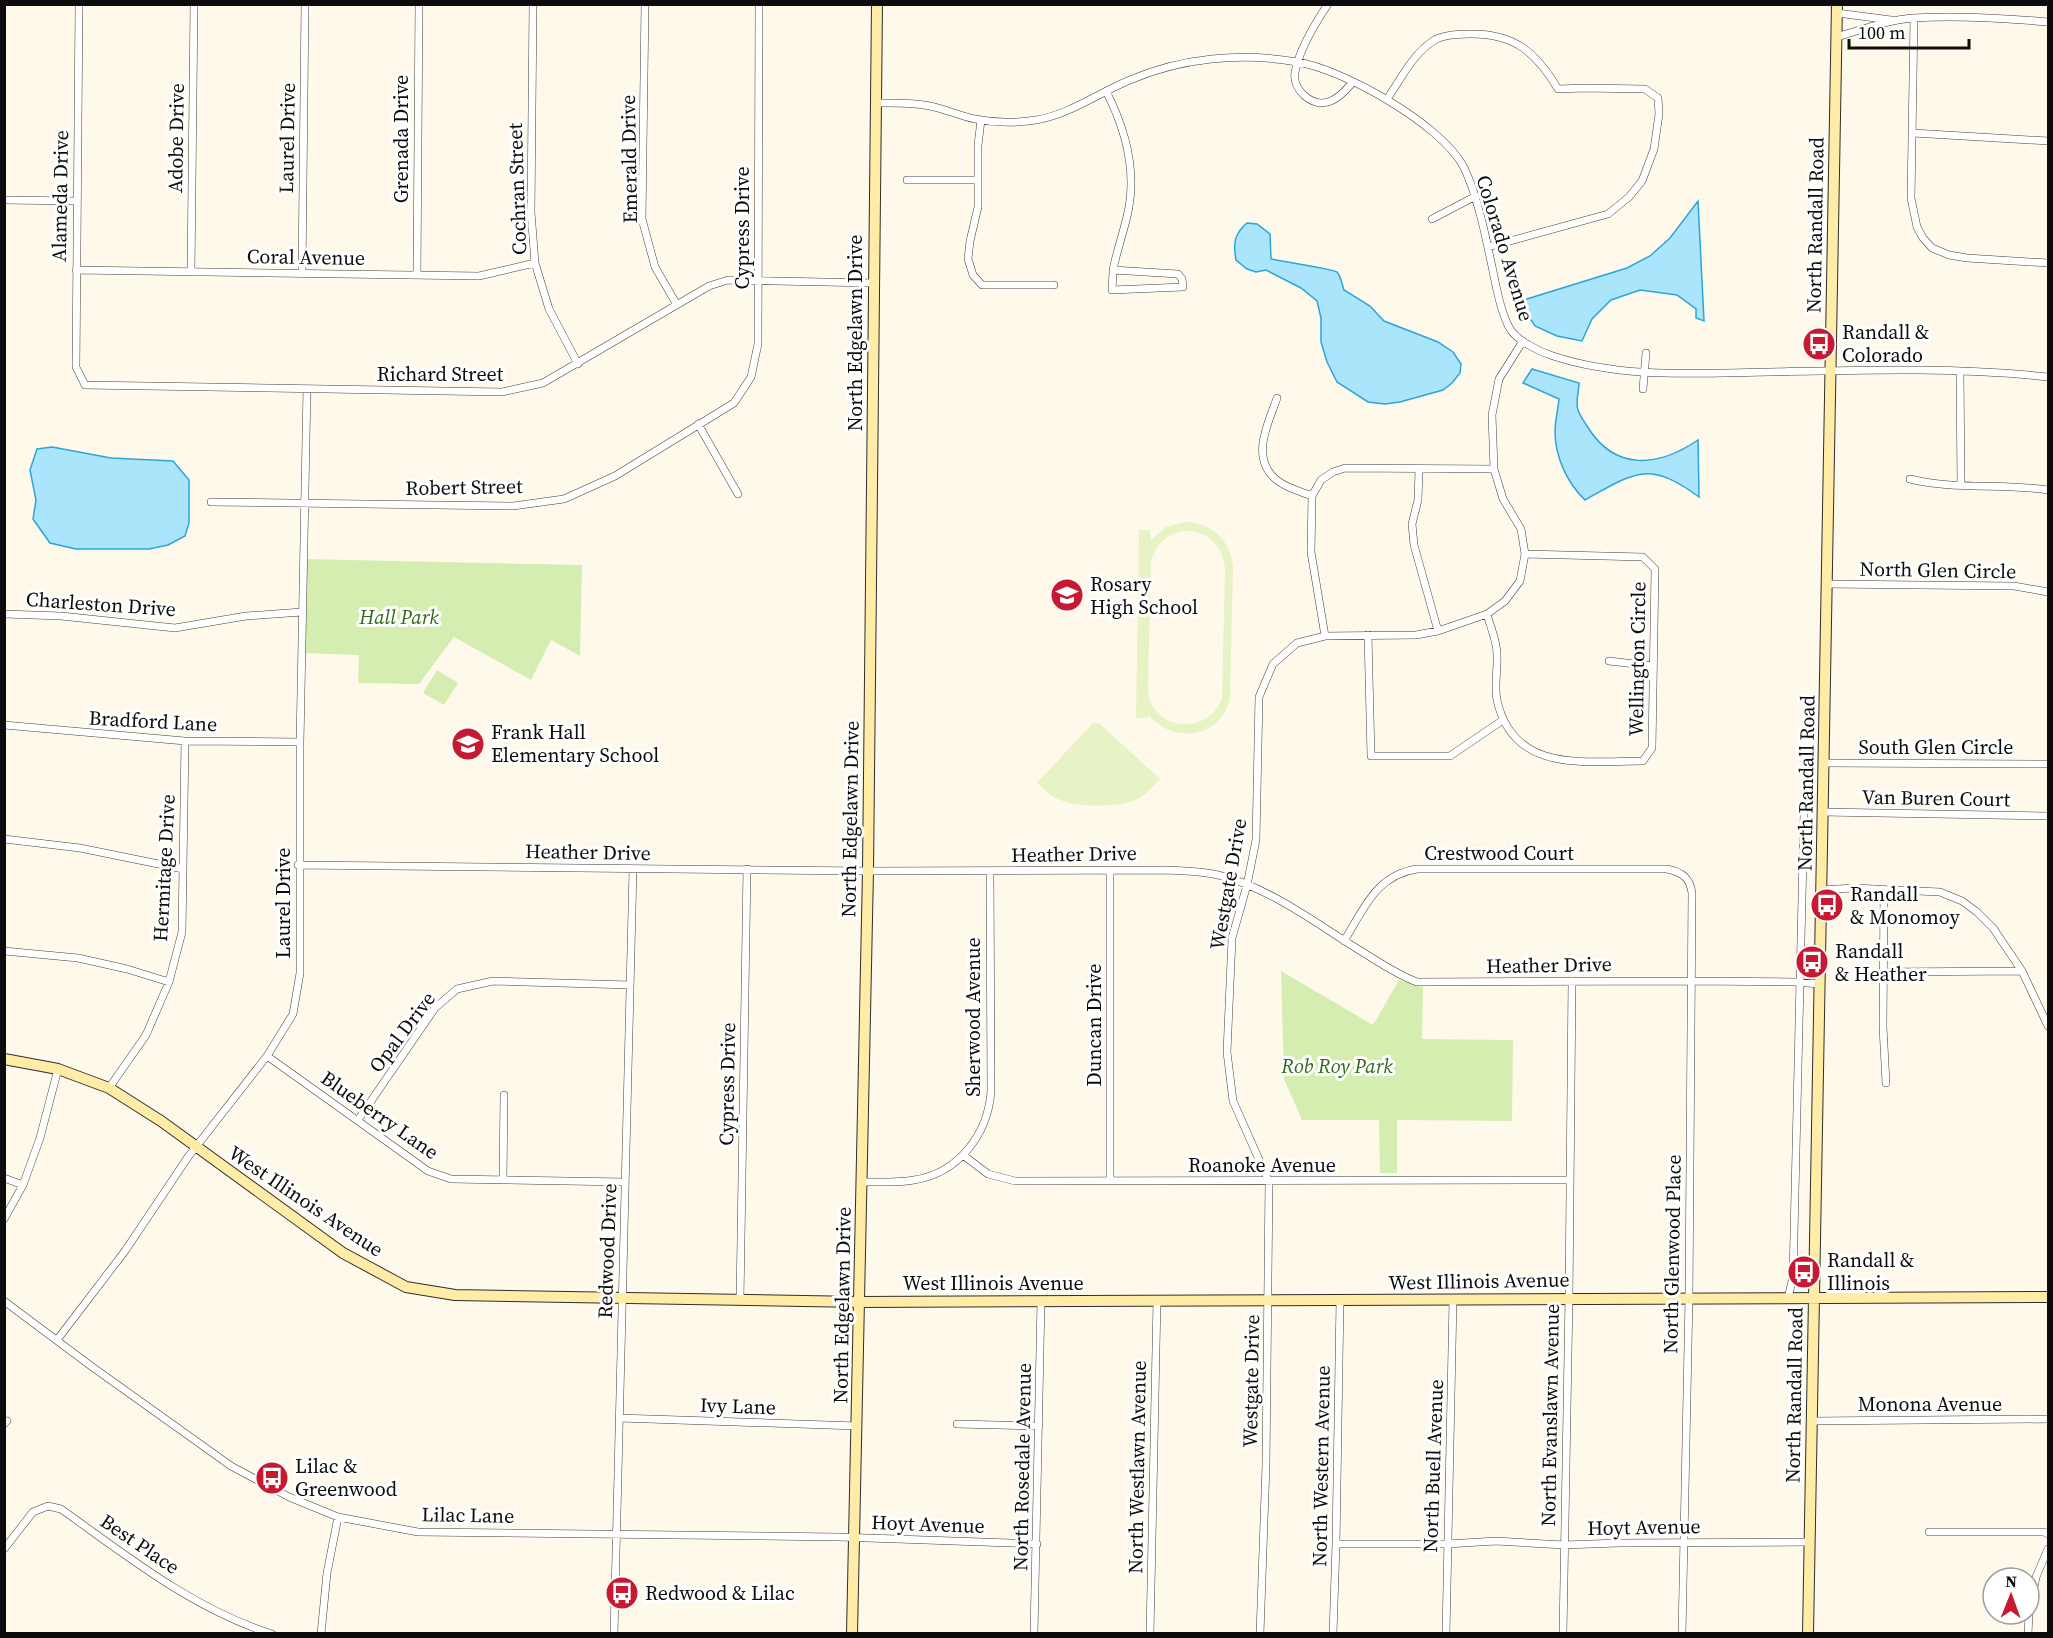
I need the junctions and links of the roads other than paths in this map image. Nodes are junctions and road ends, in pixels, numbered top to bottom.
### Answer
1 (79, 4) edge
2 (194, 4) edge
3 (305, 4) edge
4 (419, 4) edge
5 (533, 4) edge
6 (645, 4) edge
7 (759, 4) edge
8 (878, 4) edge
9 (1328, 4) edge
10 (1837, 9) edge
11 (1914, 18) junction
12 (1897, 21) junction
13 (2049, 22) edge
14 (1836, 37) junction
15 (1299, 62) junction
16 (1353, 82) junction
17 (1106, 91) junction
18 (1387, 99) junction
19 (875, 103) junction
20 (981, 120) junction
21 (1913, 133) junction
22 (2049, 141) edge
23 (907, 180) dead end
24 (978, 180) junction
25 (1474, 197) junction
26 (4, 200) edge
27 (77, 201) junction
28 (1432, 219) dead end
29 (1488, 247) junction
30 (535, 263) junction
31 (2049, 263) edge
32 (76, 270) junction
33 (1113, 270) junction
34 (190, 272) junction
35 (302, 273) junction
36 (417, 274) junction
37 (758, 280) junction
38 (874, 283) junction
39 (1054, 285) dead end
40 (677, 305) junction
41 (1523, 341) junction
42 (1646, 353) dead end
43 (578, 364) junction
44 (1830, 371) junction
45 (1960, 372) junction
46 (1644, 373) junction
47 (2049, 377) edge
48 (85, 385) joint
49 (307, 389) junction
50 (1643, 389) dead end
51 (1277, 398) dead end
52 (698, 424) junction
53 (1494, 469) junction
54 (1419, 470) junction
55 (1910, 479) dead end
56 (1961, 484) junction
57 (2049, 490) edge
58 (738, 494) dead end
59 (1312, 496) junction
60 (211, 502) dead end
61 (305, 504) junction
62 (1525, 554) junction
63 (1827, 584) junction
64 (2049, 592) edge
65 (302, 612) junction
66 (4, 614) edge
67 (1487, 614) junction
68 (1438, 631) junction
69 (1368, 634) junction
70 (1326, 636) junction
71 (1609, 661) dead end
72 (1653, 666) junction
73 (1503, 720) junction
74 (4, 725) edge
75 (185, 741) junction
76 (300, 742) junction
77 (1824, 763) junction
78 (2049, 764) edge
79 (1823, 812) junction
80 (1804, 814) dead end
81 (2049, 816) edge
82 (4, 839) edge
83 (298, 865) junction
84 (183, 869) junction
85 (633, 869) junction
86 (747, 869) junction
87 (1110, 870) junction
88 (868, 871) junction
89 (990, 871) junction
90 (1686, 877) joint
91 (1247, 885) junction
92 (1884, 889) junction
93 (1822, 890) junction
94 (1344, 940) junction
95 (4, 951) edge
96 (2022, 971) junction
97 (1884, 972) junction
98 (1572, 981) junction
99 (1691, 981) junction
100 (169, 982) junction
101 (1801, 982) junction
102 (1821, 984) junction
103 (630, 986) junction
104 (2049, 1026) edge
105 (267, 1056) junction
106 (4, 1059) edge
107 (58, 1069) junction
108 (1886, 1083) dead end
109 (110, 1088) junction
110 (504, 1095) dead end
111 (358, 1120) junction
112 (196, 1148) junction
113 (963, 1155) junction
114 (4, 1179) edge
115 (503, 1180) junction
116 (1570, 1180) junction
117 (1110, 1181) junction
118 (626, 1182) junction
119 (862, 1182) junction
120 (1269, 1182) junction
121 (23, 1185) junction
122 (4, 1220) edge
123 (623, 1297) junction
124 (2049, 1297) edge
125 (1569, 1298) junction
126 (1689, 1298) junction
127 (1788, 1298) junction
128 (1813, 1298) junction
129 (740, 1300) junction
130 (1268, 1300) junction
131 (1340, 1300) junction
132 (1453, 1300) junction
133 (4, 1301) edge
134 (1041, 1301) junction
135 (1158, 1301) junction
136 (859, 1302) junction
137 (57, 1340) junction
138 (619, 1418) junction
139 (2049, 1419) edge
140 (1812, 1421) junction
141 (957, 1424) dead end
142 (857, 1426) junction
143 (1039, 1426) junction
144 (338, 1517) junction
145 (1929, 1532) dead end
146 (616, 1533) junction
147 (2049, 1534) edge
148 (855, 1538) junction
149 (1682, 1542) junction
150 (1809, 1542) junction
151 (1037, 1544) junction
152 (1336, 1544) junction
153 (1447, 1544) junction
154 (1564, 1545) junction
155 (4, 1549) edge
156 (2049, 1549) edge
157 (2041, 1566) edge
158 (272, 1634) edge
159 (321, 1634) edge
160 (614, 1634) edge
161 (852, 1634) edge
162 (1034, 1634) edge
163 (1150, 1634) edge
164 (1260, 1634) edge
165 (1333, 1634) edge
166 (1446, 1634) edge
167 (1563, 1634) edge
168 (1682, 1634) edge
169 (1808, 1634) edge

1 - 27 street, Alameda Drive
2 - 34 street, Adobe Drive
3 - 35 street, Laurel Drive
4 - 36 street, Grenada Drive
5 - 30 street, Cochran Street
6 - 40 street, Emerald Drive
7 - 37 street, Cypress Drive
8 - 19 street, North Edgelawn Drive
9 - 15 street
10 - 12 street
10 - 14 street, North Randall Road
11 - 12 street
11 - 13 street
11 - 21 street
12 - 14 street
14 - 44 street, North Randall Road
15 - 16 street, Colorado Avenue
15 - 16 street
15 - 17 street, Colorado Avenue
16 - 18 street, Colorado Avenue
17 - 20 street, Colorado Avenue
17 - 33 street
18 - 25 street, Colorado Avenue
18 - 29 street
19 - 20 street, Colorado Avenue
19 - 38 street, North Edgelawn Drive
20 - 24 street
21 - 22 street
21 - 31 street
23 - 24 street
24 - 39 street
25 - 28 street
25 - 29 street, Colorado Avenue
26 - 27 street
27 - 32 street, Alameda Drive
29 - 41 street, Colorado Avenue
30 - 36 street, Coral Avenue
30 - 43 street, Cochran Street
32 - 34 street, Coral Avenue
32 - 48 street, Alameda Drive
33 - 33 street
34 - 35 street, Coral Avenue
35 - 36 street, Coral Avenue
37 - 38 street, Richard Street
37 - 40 street, Richard Street
37 - 52 street, Cypress Drive
38 - 88 street, North Edgelawn Drive
40 - 43 street, Richard Street
41 - 46 street, Colorado Avenue
41 - 53 street, Westgate Drive
42 - 46 street
43 - 49 street, Richard Street
44 - 45 street, Colorado Avenue
44 - 46 street, Colorado Avenue
44 - 63 street, North Randall Road
45 - 47 street, Colorado Avenue
45 - 56 street
46 - 50 street
48 - 49 street, Richard Street
49 - 61 street, Laurel Drive
51 - 59 street
52 - 58 street
52 - 61 street, Robert Street
53 - 54 street
53 - 62 street, Westgate Drive
54 - 59 street
54 - 68 street
55 - 56 street
56 - 57 street
59 - 70 street
60 - 61 street, Robert Street
61 - 65 street, Laurel Drive
62 - 67 street, Westgate Drive
62 - 72 street, Wellington Circle
63 - 64 street, North Glen Circle
63 - 77 street, North Randall Road
65 - 66 street, Charleston Drive
65 - 76 street, Laurel Drive
67 - 68 street, Westgate Drive
67 - 73 street, Wellington Circle
68 - 69 street, Westgate Drive
69 - 70 street, Westgate Drive
69 - 73 street
70 - 91 street, Westgate Drive
71 - 72 street
72 - 73 street, Wellington Circle
74 - 75 street, Bradford Lane
75 - 76 street, Bradford Lane
75 - 84 street, Hermitage Drive
76 - 83 street, Laurel Drive
77 - 78 street, South Glen Circle
77 - 79 street, North Randall Road
79 - 81 street, Van Buren Court
79 - 93 street, North Randall Road
80 - 101 street, North Randall Road
82 - 84 street
83 - 85 street, Heather Drive
83 - 105 street, Laurel Drive
84 - 100 street, Hermitage Drive
85 - 86 street, Heather Drive
85 - 103 street, Redwood Drive
86 - 88 street, Heather Drive
86 - 129 street, Cypress Drive
87 - 89 street, Heather Drive
87 - 91 street, Heather Drive
87 - 117 street, Duncan Drive
88 - 89 street, Heather Drive
88 - 119 street, North Edgelawn Drive
89 - 113 street, Sherwood Avenue
90 - 94 street, Crestwood Court
90 - 99 street, North Glenwood Place
91 - 94 street, Heather Drive
91 - 120 street, Westgate Drive
92 - 93 street
92 - 96 street
92 - 97 street
93 - 102 street, North Randall Road
94 - 98 street, Heather Drive
95 - 100 street
96 - 97 street
96 - 104 street
97 - 108 street
98 - 99 street, Heather Drive
98 - 116 street, North Evanslawn Avenue
99 - 101 street, Heather Drive
99 - 126 street, North Glenwood Place
100 - 109 street, Hermitage Drive
101 - 102 street, Heather Drive
101 - 127 street, North Randall Road
102 - 128 street, North Randall Road
103 - 111 street, Opal Drive
103 - 118 street, Redwood Drive
105 - 111 street, Blueberry Lane
105 - 112 street, Laurel Drive
106 - 107 street, West Illinois Avenue
107 - 109 street, West Illinois Avenue
107 - 121 street
109 - 112 street, West Illinois Avenue
110 - 115 street
111 - 115 street, Blueberry Lane
112 - 123 street, West Illinois Avenue
112 - 137 street, Laurel Drive
113 - 117 street, Roanoke Avenue
113 - 119 street, Sherwood Avenue
114 - 121 street
115 - 118 street, Blueberry Lane
116 - 120 street, Roanoke Avenue
116 - 125 street, North Evanslawn Avenue
117 - 120 street, Roanoke Avenue
118 - 123 street, Redwood Drive
119 - 136 street, North Edgelawn Drive
120 - 130 street, Westgate Drive
121 - 122 street
123 - 129 street, West Illinois Avenue
123 - 138 street, Redwood Drive
124 - 128 street, West Illinois Avenue
125 - 126 street, West Illinois Avenue
125 - 132 street, West Illinois Avenue
125 - 154 street, North Evanslawn Avenue
126 - 127 street, West Illinois Avenue
126 - 149 street, North Glenwood Place
127 - 128 street, West Illinois Avenue
128 - 140 street, North Randall Road
129 - 136 street, West Illinois Avenue
130 - 131 street, West Illinois Avenue
130 - 135 street, West Illinois Avenue
130 - 164 street, Westgate Drive
131 - 132 street, West Illinois Avenue
131 - 152 street, North Western Avenue
132 - 153 street, North Buell Avenue
133 - 137 street, Lilac Lane
134 - 135 street, West Illinois Avenue
134 - 136 street, West Illinois Avenue
134 - 143 street, North Rosedale Avenue
135 - 163 street, North Westlawn Avenue
136 - 142 street, North Edgelawn Drive
137 - 144 street, Lilac Lane
138 - 142 street, Ivy Lane
138 - 146 street, Redwood Drive
139 - 140 street, Monona Avenue
140 - 150 street, North Randall Road
141 - 143 street
142 - 148 street, North Edgelawn Drive
143 - 151 street, North Rosedale Avenue
144 - 146 street, Lilac Lane
144 - 159 street
145 - 147 street
146 - 148 street, Lilac Lane
146 - 160 street, Redwood Drive
148 - 151 street, Hoyt Avenue
148 - 161 street, North Edgelawn Drive
149 - 150 street, Hoyt Avenue
149 - 154 street, Hoyt Avenue
149 - 168 street, North Glenwood Place
150 - 169 street, North Randall Road
151 - 162 street, North Rosedale Avenue
152 - 153 street, Hoyt Avenue
152 - 165 street, North Western Avenue
153 - 154 street, Hoyt Avenue
153 - 166 street, North Buell Avenue
154 - 167 street, North Evanslawn Avenue
155 - 158 street, Best Place
156 - 157 street

